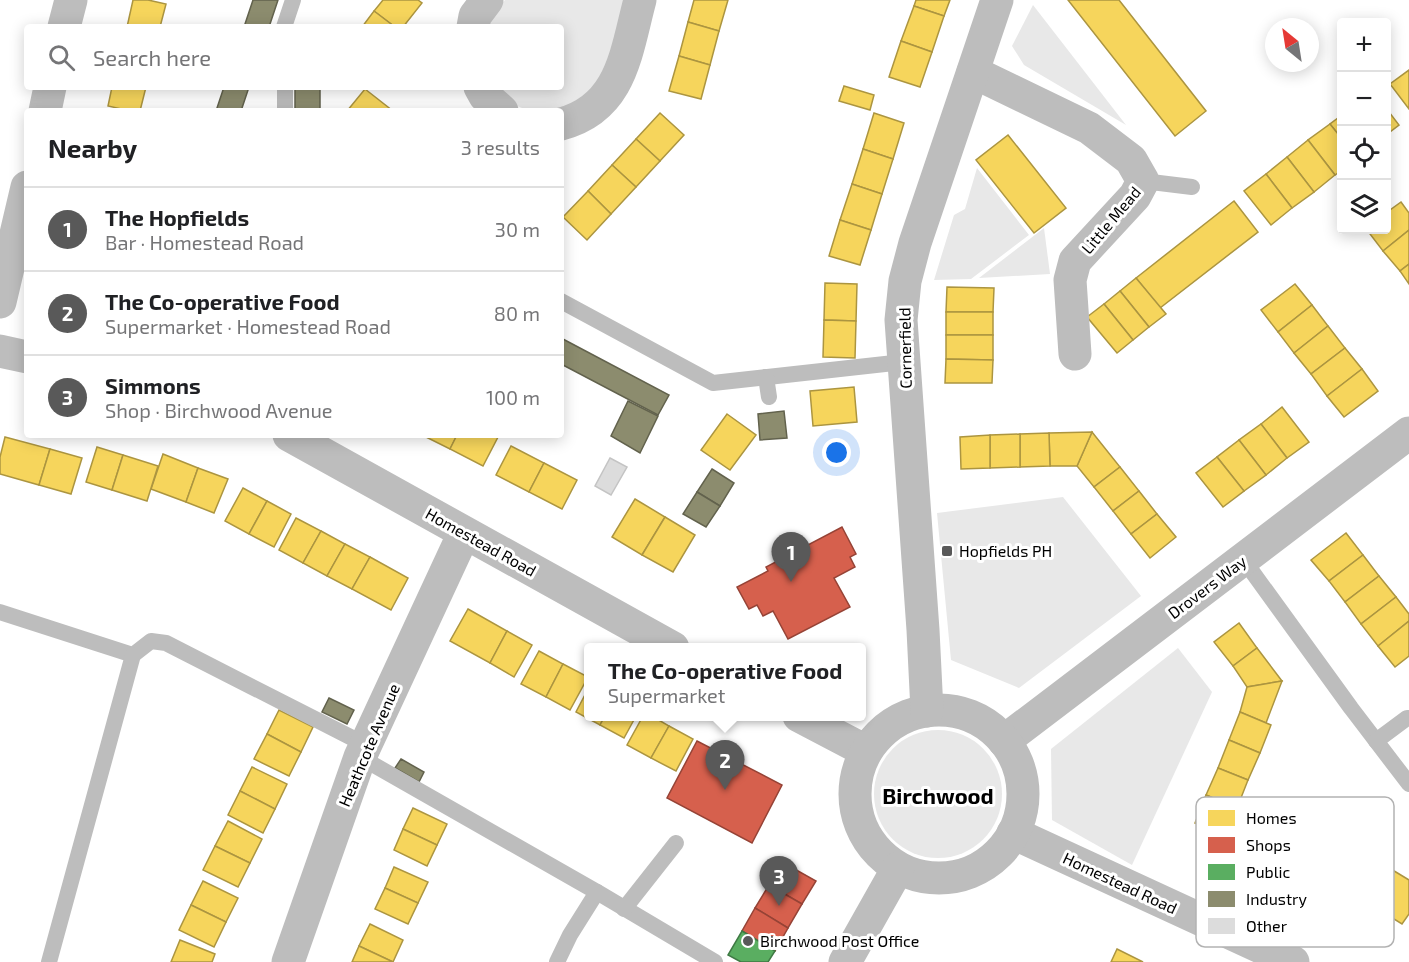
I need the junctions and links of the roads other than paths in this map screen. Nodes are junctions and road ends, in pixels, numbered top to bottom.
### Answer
1 (71, 0) edge
2 (293, 0) edge
3 (487, 0) edge
4 (640, 0) edge
5 (998, 0) edge
6 (65, 24) edge
7 (285, 24) edge
8 (474, 24) edge
9 (973, 72) junction
10 (49, 90) edge
11 (285, 90) edge
12 (482, 90) edge
13 (46, 108) edge
14 (285, 108) edge
15 (499, 108) edge
16 (564, 123) edge
17 (1143, 181) junction
18 (1192, 186) dead end
19 (24, 200) edge
20 (0, 302) edge
21 (564, 304) edge
22 (0, 351) edge
23 (1075, 354) dead end
24 (24, 356) edge
25 (903, 362) junction
26 (766, 377) junction
27 (769, 397) dead end
28 (1409, 433) edge
29 (295, 438) edge
30 (464, 533) junction
31 (1243, 559) junction
32 (0, 612) edge
33 (664, 643) edge
34 (133, 655) junction
35 (927, 711) junction
36 (1409, 718) edge
37 (807, 721) edge
38 (1004, 741) junction
39 (1376, 741) junction
40 (363, 751) junction
41 (866, 751) junction
42 (1409, 784) edge
43 (1013, 833) junction
44 (676, 843) dead end
45 (898, 868) junction
46 (597, 892) junction
47 (624, 909) junction
48 (1196, 917) edge
49 (1260, 947) edge
50 (49, 962) edge
51 (288, 962) edge
52 (557, 962) edge
53 (715, 962) edge
54 (846, 962) edge
55 (1293, 962) edge

1 - 6 street
2 - 7 lane
3 - 8 street
4 - 16 street
5 - 9 street, Cornerfield
9 - 17 street, Little Mead
9 - 25 street, Cornerfield
10 - 13 street
11 - 14 lane
12 - 15 street
17 - 18 lane
17 - 23 street, Little Mead
19 - 20 street
21 - 26 lane
22 - 24 street
25 - 26 lane
25 - 35 street, Cornerfield
26 - 27 lane
28 - 31 street, Drovers Way
29 - 30 street, Homestead Road
30 - 33 street, Homestead Road
30 - 40 street, Heathcote Avenue
31 - 38 street, Drovers Way
31 - 39 lane
32 - 34 lane
34 - 40 lane
34 - 50 lane
35 - 38 street
35 - 41 street
36 - 39 lane
37 - 41 street
38 - 43 street
39 - 42 lane
40 - 46 lane
40 - 51 street, Heathcote Avenue
41 - 45 street
43 - 45 street
43 - 48 street, Homestead Road
44 - 47 lane
45 - 54 street
46 - 47 lane
46 - 52 lane
47 - 53 lane
49 - 55 street, Homestead Road

